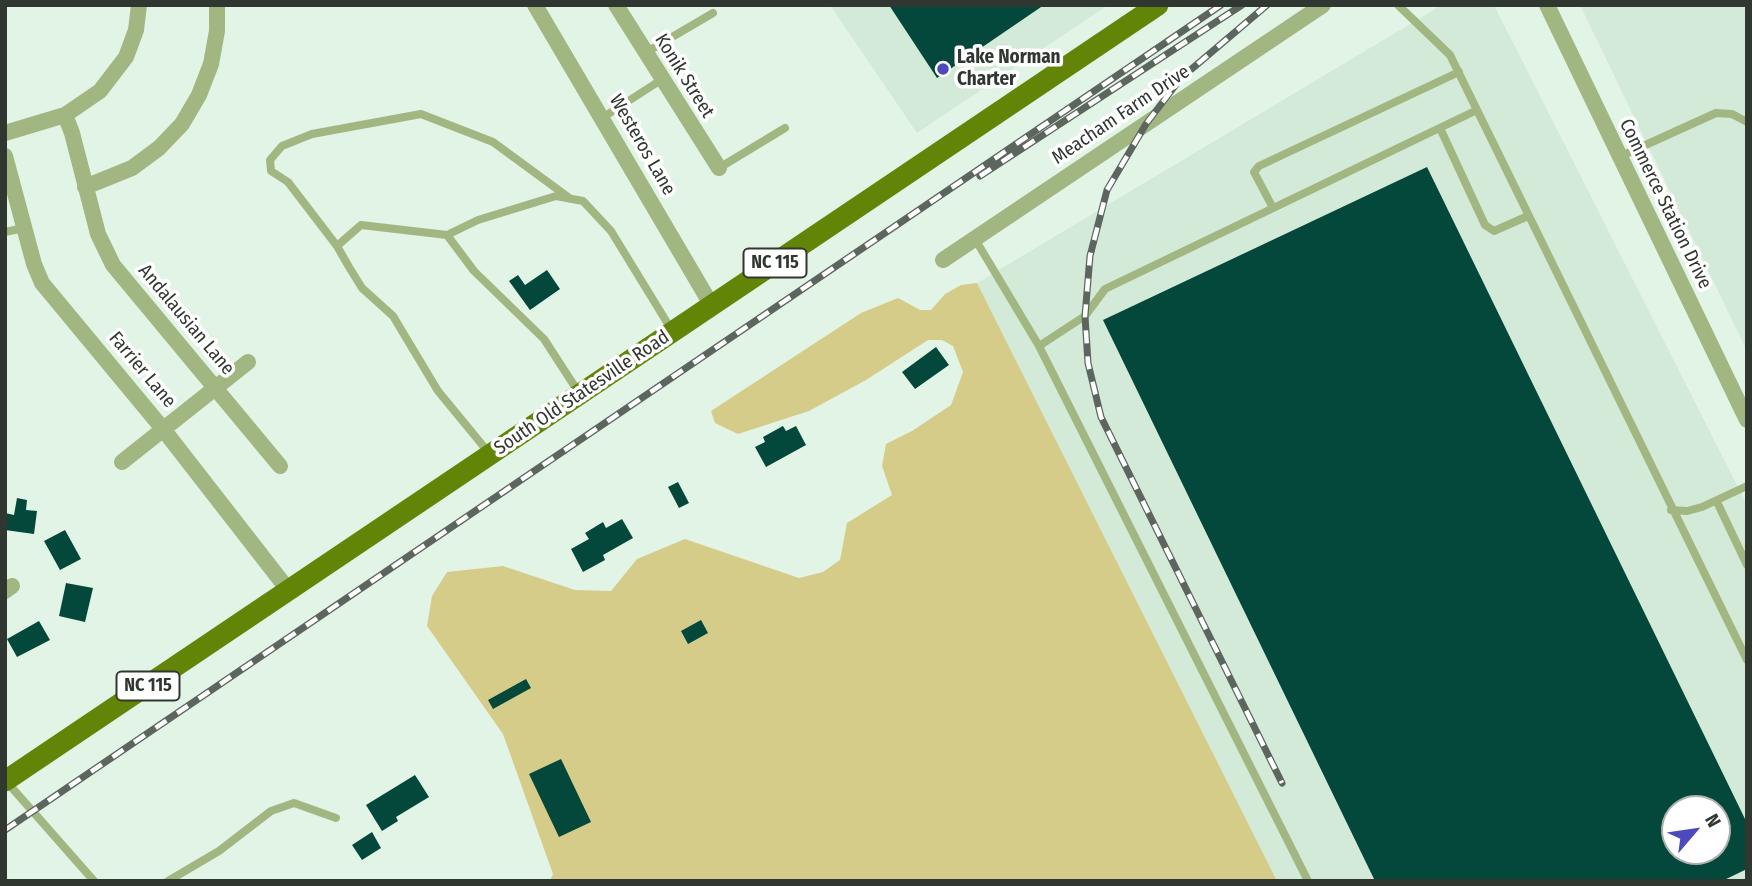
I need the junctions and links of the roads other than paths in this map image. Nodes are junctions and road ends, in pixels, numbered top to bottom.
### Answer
1 (139, 5) edge
2 (216, 5) edge
3 (535, 5) edge
4 (616, 5) edge
5 (1158, 5) edge
6 (1323, 5) edge
7 (1398, 5) edge
8 (1546, 5) edge
9 (713, 13) dead end
10 (645, 53) junction
11 (1459, 72) junction
12 (661, 80) junction
13 (1477, 110) junction
14 (65, 115) junction
15 (602, 118) junction
16 (1747, 122) edge
17 (785, 128) dead end
18 (1440, 128) junction
19 (5, 133) edge
20 (5, 156) edge
21 (1619, 157) junction
22 (719, 167) joint
23 (85, 187) junction
24 (569, 199) junction
25 (1273, 208) junction
26 (1528, 215) junction
27 (24, 228) junction
28 (5, 232) edge
29 (447, 235) junction
30 (975, 239) junction
31 (337, 246) junction
32 (943, 260) dead end
33 (712, 306) junction
34 (673, 332) junction
35 (1039, 346) junction
36 (248, 362) dead end
37 (214, 387) junction
38 (580, 394) junction
39 (1747, 421) edge
40 (163, 429) junction
41 (490, 455) junction
42 (122, 463) dead end
43 (280, 466) dead end
44 (1747, 486) edge
45 (1717, 502) junction
46 (1671, 510) junction
47 (1747, 565) edge
48 (289, 591) junction
49 (1747, 660) edge
50 (5, 781) edge
51 (336, 818) dead end
52 (94, 881) edge
53 (168, 881) edge
54 (1308, 881) edge

1 - 14 street
2 - 23 street
3 - 15 street, Westeros Lane
4 - 10 street, Konik Street
5 - 33 main road, South Old Statesville Road / NC 115
6 - 30 street, Meacham Farm Drive
7 - 11 lane
8 - 21 street, Commerce Station Drive
9 - 10 lane
10 - 12 street, Konik Street
11 - 13 lane
11 - 25 lane
12 - 15 lane
12 - 22 street, Konik Street
13 - 18 lane
13 - 26 lane
14 - 19 street
14 - 23 street, Andalausian Lane
15 - 33 street, Westeros Lane
16 - 21 lane
17 - 22 lane
18 - 25 lane
18 - 26 lane
20 - 27 street, Farrier Lane
21 - 39 street, Commerce Station Drive
23 - 37 street, Andalausian Lane
24 - 29 lane
24 - 31 lane
24 - 34 lane
25 - 35 lane
26 - 46 lane
27 - 28 lane
27 - 40 street, Farrier Lane
29 - 31 lane
29 - 38 lane
30 - 32 street, Meacham Farm Drive
30 - 35 lane
31 - 41 lane
33 - 34 main road, South Old Statesville Road / NC 115
34 - 38 main road, South Old Statesville Road / NC 115
35 - 54 lane
36 - 37 street
37 - 40 street
37 - 43 street, Andalausian Lane
38 - 41 main road, South Old Statesville Road / NC 115
40 - 42 street
40 - 48 street, Farrier Lane
41 - 48 main road, South Old Statesville Road / NC 115
44 - 45 lane
45 - 46 lane
45 - 47 lane
46 - 49 lane
48 - 50 main road, South Old Statesville Road / NC 115
50 - 52 lane
51 - 53 lane

